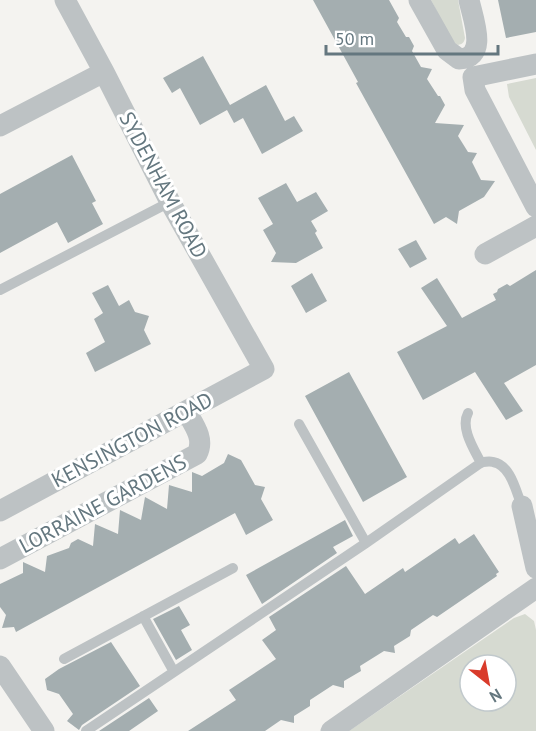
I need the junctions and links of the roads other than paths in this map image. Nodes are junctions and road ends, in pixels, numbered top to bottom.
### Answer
1 (65, 0) edge
2 (419, 0) edge
3 (469, 0) edge
4 (536, 64) edge
5 (104, 72) junction
6 (0, 126) edge
7 (170, 202) junction
8 (536, 207) edge
9 (536, 226) edge
10 (485, 254) dead end
11 (0, 290) edge
12 (264, 369) joint
13 (186, 411) junction
14 (468, 413) dead end
15 (299, 424) dead end
16 (481, 463) junction
17 (522, 506) joint
18 (0, 511) edge
19 (366, 543) junction
20 (0, 560) edge
21 (233, 568) dead end
22 (536, 568) edge
23 (536, 588) edge
24 (143, 616) junction
25 (64, 659) dead end
26 (0, 666) edge
27 (174, 672) junction
28 (44, 731) edge
29 (86, 731) edge
30 (331, 731) edge

1 - 5 street, SYDENHAM ROAD
2 - 3 street
4 - 8 street
5 - 6 street
5 - 7 street, SYDENHAM ROAD
7 - 11 lane
7 - 12 street, SYDENHAM ROAD
9 - 10 street
12 - 13 street, KENSINGTON ROAD
13 - 18 street, KENSINGTON ROAD
13 - 20 street, LORRAINE GARDENS
14 - 16 lane
15 - 19 lane
16 - 17 lane
16 - 19 lane
17 - 22 street
19 - 27 lane
21 - 24 lane
23 - 30 street
24 - 25 lane
24 - 27 lane
26 - 28 street
27 - 29 lane

